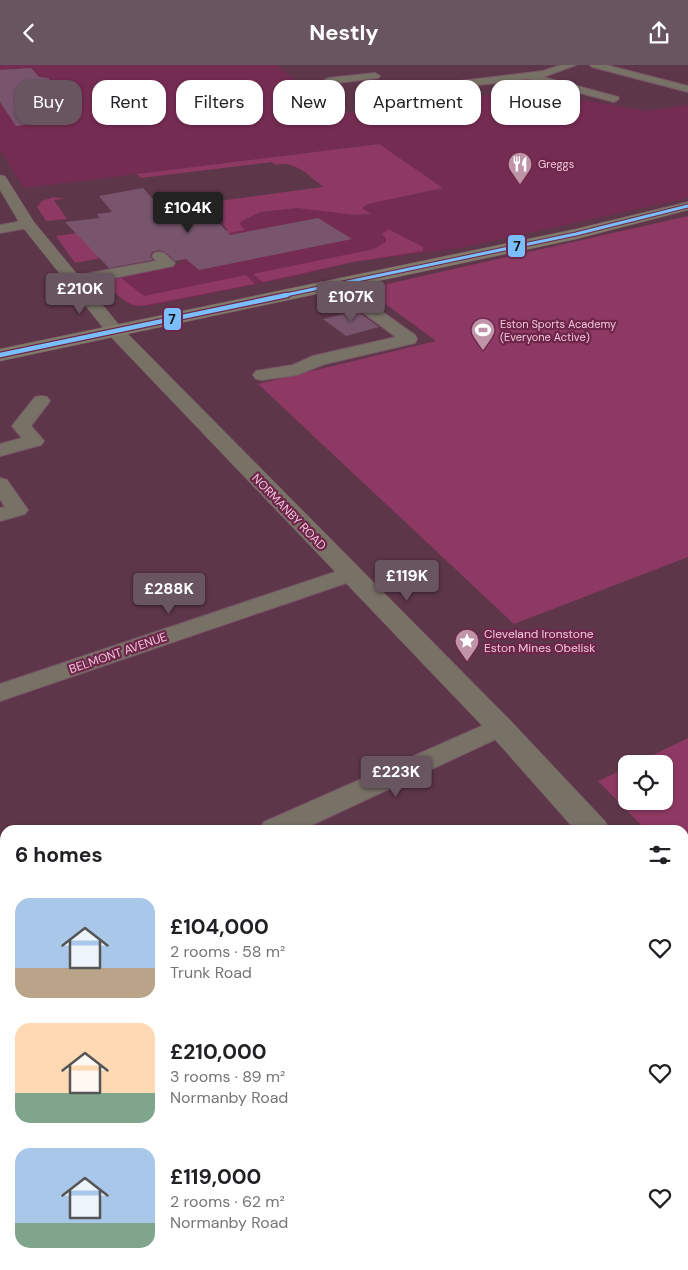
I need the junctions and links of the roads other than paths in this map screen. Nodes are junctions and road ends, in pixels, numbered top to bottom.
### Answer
1 (571, 65) edge
2 (595, 65) edge
3 (474, 71) dead end
4 (669, 74) dead end
5 (375, 76) dead end
6 (529, 76) junction
7 (650, 78) junction
8 (350, 79) junction
9 (339, 80) edge
10 (491, 80) edge
11 (493, 80) joint
12 (688, 89) edge
13 (614, 99) dead end
14 (1, 181) edge
15 (688, 206) edge
16 (28, 224) junction
17 (0, 229) edge
18 (159, 256) dead end
19 (74, 281) junction
20 (368, 309) dead end
21 (110, 327) junction
22 (0, 347) edge
23 (0, 355) edge
24 (262, 375) dead end
25 (42, 401) dead end
26 (0, 449) edge
27 (0, 484) edge
28 (0, 515) edge
29 (350, 574) junction
30 (0, 693) edge
31 (500, 727) junction
32 (285, 825) edge
33 (589, 825) edge

1 - 6 street
2 - 7 street
3 - 11 street
4 - 7 street
5 - 8 street
6 - 11 street
6 - 13 street
7 - 12 street
8 - 9 street
8 - 10 street
14 - 16 street, NORMANBY ROAD
15 - 21 main road
16 - 17 street
16 - 19 street, NORMANBY ROAD
18 - 19 street
19 - 21 street, NORMANBY ROAD
20 - 24 street
21 - 22 main road
21 - 23 main road
21 - 29 street, NORMANBY ROAD
25 - 26 street
27 - 28 street
29 - 30 street, BELMONT AVENUE
29 - 31 street, NORMANBY ROAD
31 - 32 street
31 - 33 street, NORMANBY ROAD

